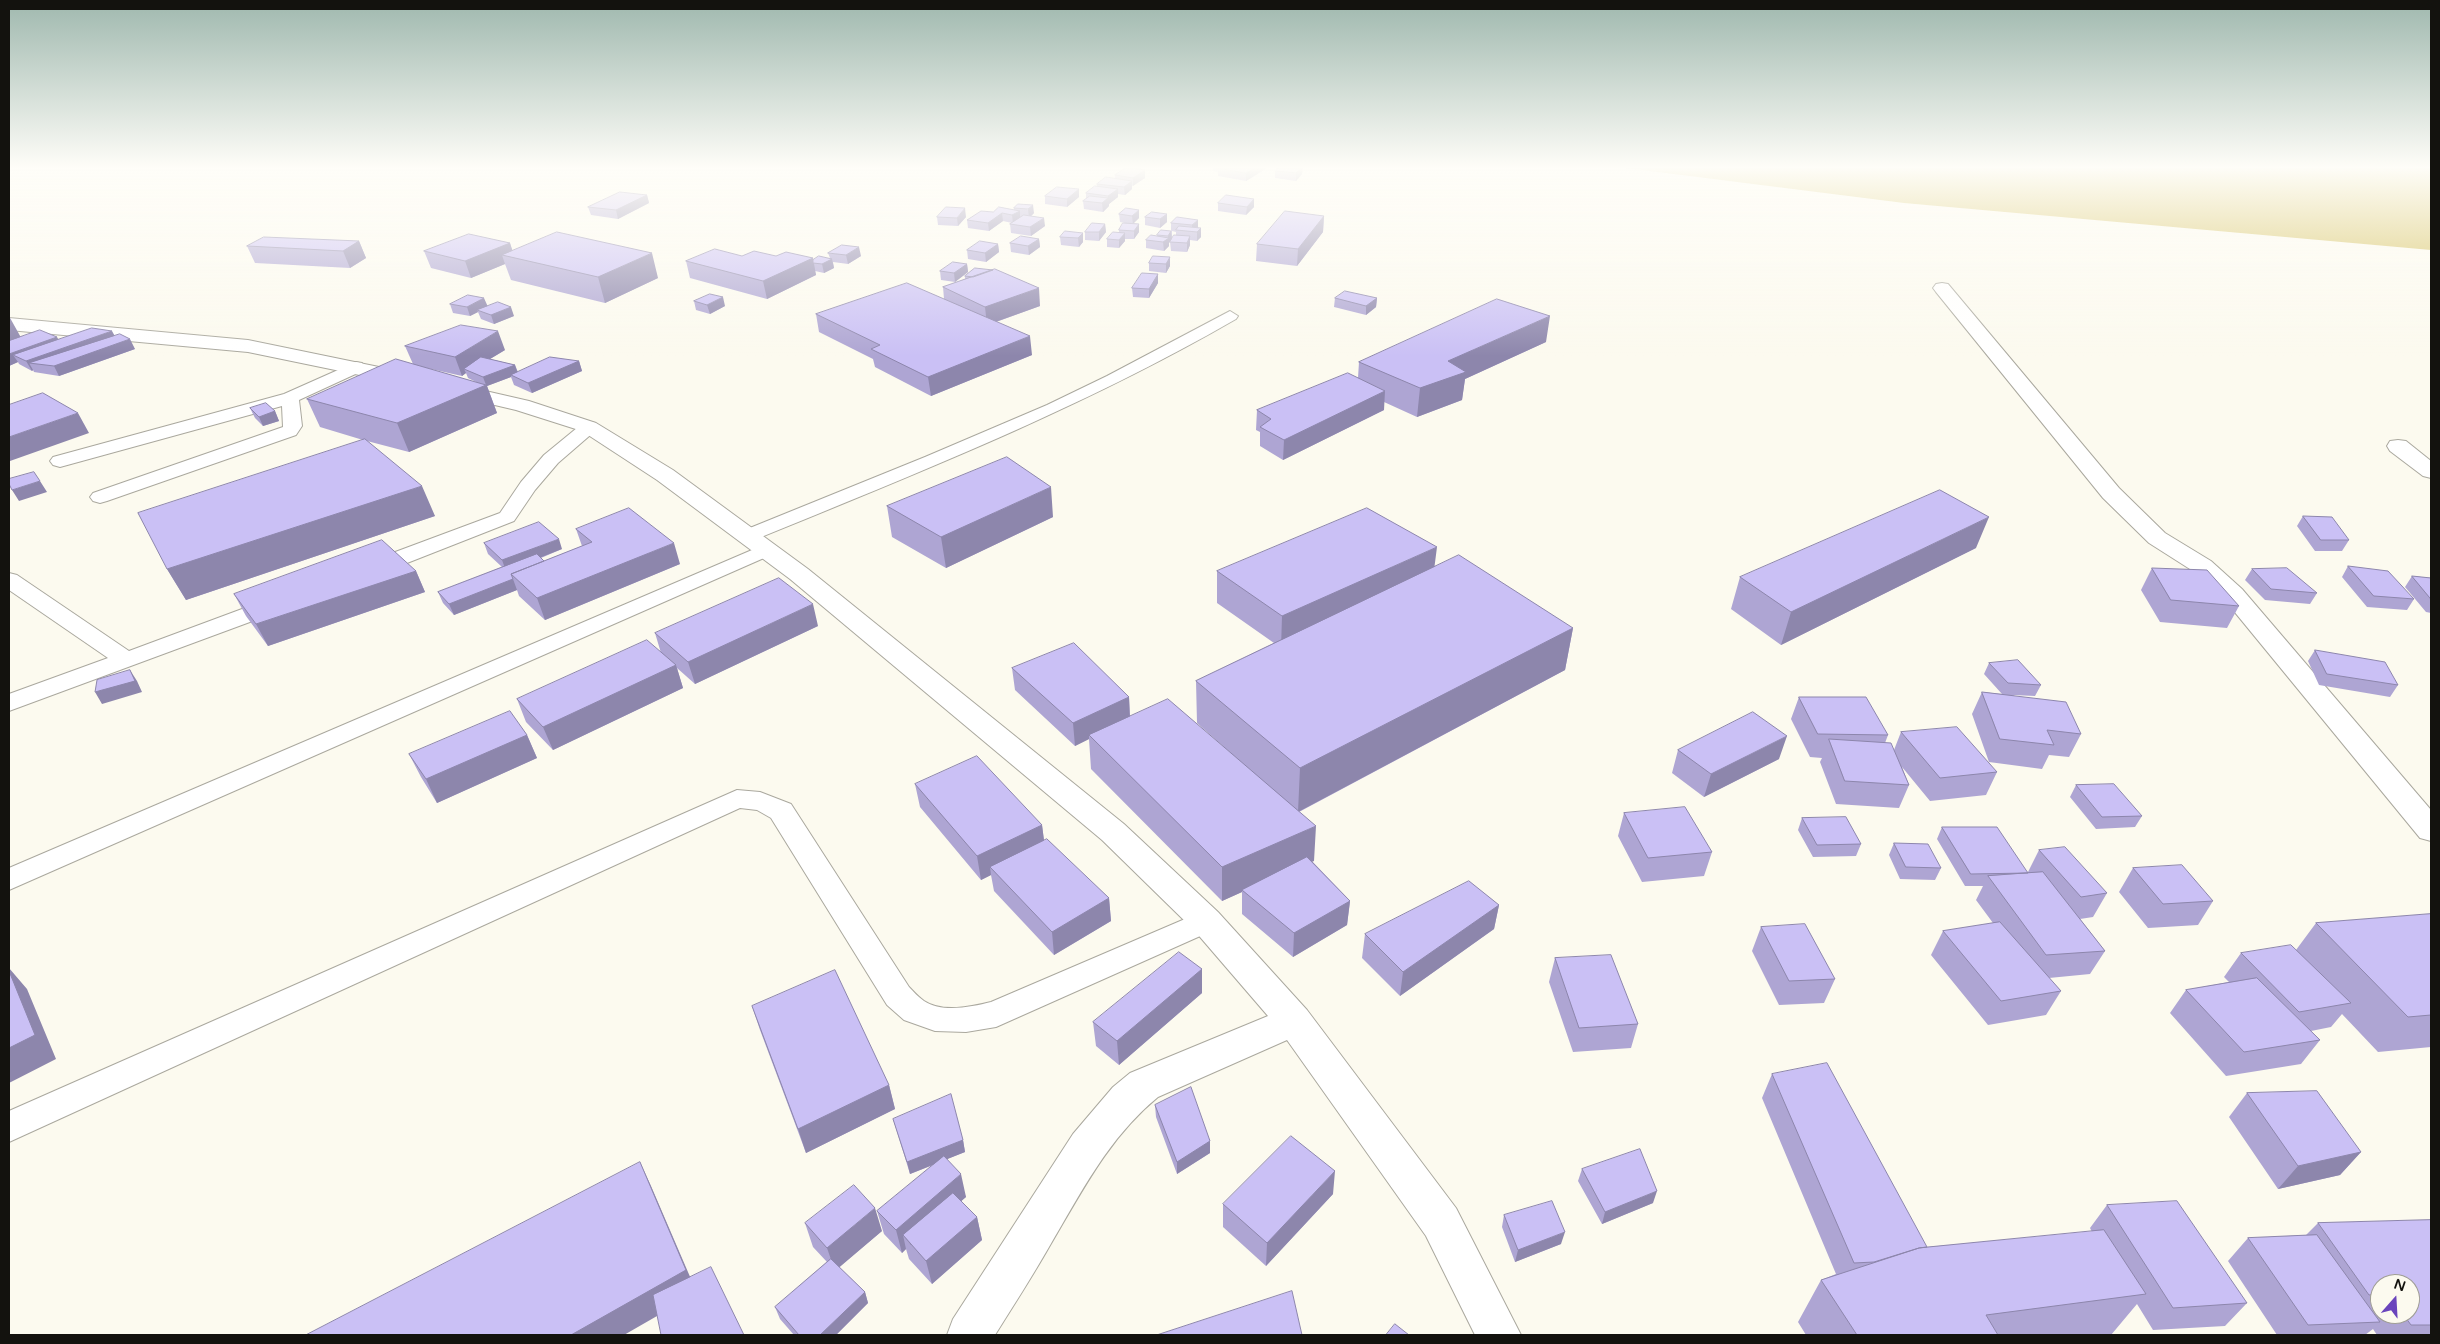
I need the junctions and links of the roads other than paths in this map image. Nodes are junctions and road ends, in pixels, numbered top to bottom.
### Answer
1 (1942, 288) dead end
2 (1230, 316) dead end
3 (9, 324) edge
4 (356, 367) junction
5 (290, 398) junction
6 (589, 427) junction
7 (2398, 446) dead end
8 (60, 461) dead end
9 (2431, 471) edge
10 (100, 497) dead end
11 (756, 543) junction
12 (355, 575) edge
13 (9, 580) edge
14 (300, 595) edge
15 (127, 660) junction
16 (9, 703) edge
17 (2431, 830) edge
18 (9, 880) edge
19 (1206, 921) junction
20 (1294, 1021) junction
21 (9, 1128) edge
22 (969, 1335) edge
23 (1499, 1335) edge

1 - 17 street
2 - 11 lane
3 - 4 street
4 - 5 lane
4 - 6 street
5 - 8 lane
5 - 10 lane
6 - 11 street
6 - 12 lane
7 - 9 street
11 - 18 lane
11 - 19 street
13 - 15 lane
14 - 15 lane
15 - 16 lane
19 - 20 street
19 - 21 lane
20 - 22 street
20 - 23 street

